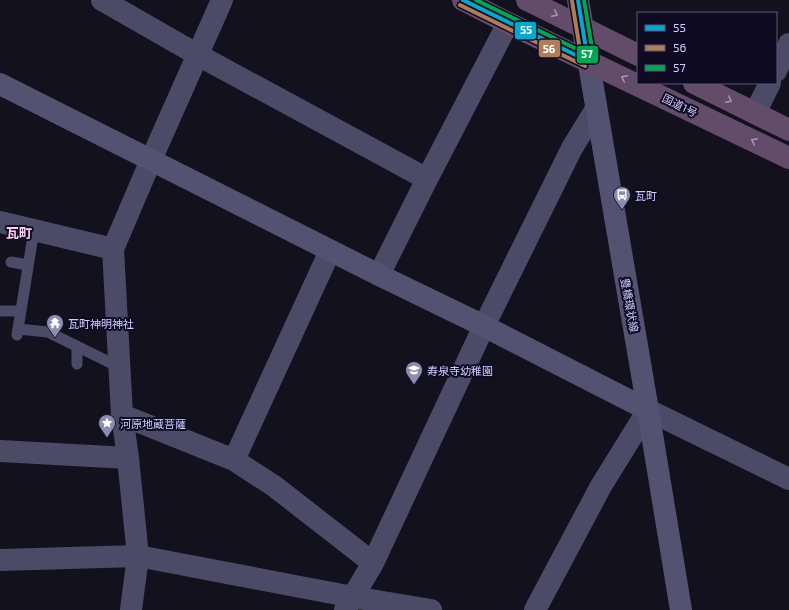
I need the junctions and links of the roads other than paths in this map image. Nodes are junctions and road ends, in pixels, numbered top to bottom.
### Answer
1 (102, 0) edge
2 (222, 0) edge
3 (463, 0) edge
4 (527, 0) edge
5 (578, 0) edge
6 (508, 24) junction
7 (582, 27) junction
8 (789, 44) edge
9 (637, 54) edge
10 (198, 56) junction
11 (588, 61) junction
12 (777, 69) edge
13 (0, 84) edge
14 (696, 84) edge
15 (770, 84) edge
16 (596, 109) junction
17 (756, 113) junction
18 (789, 130) edge
19 (789, 158) edge
20 (151, 160) junction
21 (427, 179) junction
22 (0, 222) edge
23 (34, 230) junction
24 (113, 249) junction
25 (330, 251) junction
26 (11, 262) dead end
27 (28, 265) junction
28 (379, 275) junction
29 (0, 311) edge
30 (21, 311) junction
31 (484, 326) junction
32 (77, 346) junction
33 (77, 364) dead end
34 (120, 367) junction
35 (648, 410) junction
36 (122, 415) junction
37 (0, 451) edge
38 (128, 458) junction
39 (234, 460) junction
40 (789, 479) edge
41 (138, 556) junction
42 (0, 560) edge
43 (373, 563) junction
44 (349, 604) edge
45 (131, 610) edge
46 (431, 610) edge
47 (535, 610) edge
48 (681, 610) edge

1 - 10 street
2 - 10 street
3 - 6 highway, 国道1号
4 -> 7 highway
5 - 7 street, 豊橋環状線
6 - 11 highway, 国道1号
6 - 21 street
7 - 9 highway
7 - 11 street, 豊橋環状線
8 - 12 street
10 - 20 street
10 - 21 street
11 - 16 street, 豊橋環状線
19 -> 11 highway, 国道1号
13 - 20 street
14 -> 17 highway
15 - 17 street
16 - 31 street
16 - 35 street, 豊橋環状線
17 - 18 highway
20 - 24 street
20 - 25 street
21 - 28 street
22 - 23 street
23 - 24 street
23 - 27 lane
24 - 34 street
25 - 28 street
25 - 39 street
26 - 27 lane
27 - 30 lane
28 - 31 street
29 - 30 lane
30 - 32 lane
31 - 35 street
31 - 43 street
32 - 33 lane
32 - 34 lane
34 - 36 street
35 - 40 street
35 - 47 street
35 - 48 street, 豊橋環状線
36 - 38 street
36 - 39 street
37 - 38 street
38 - 41 street
39 - 43 street
41 - 42 street
41 - 44 street
41 - 45 street
43 - 44 street
44 - 46 street

